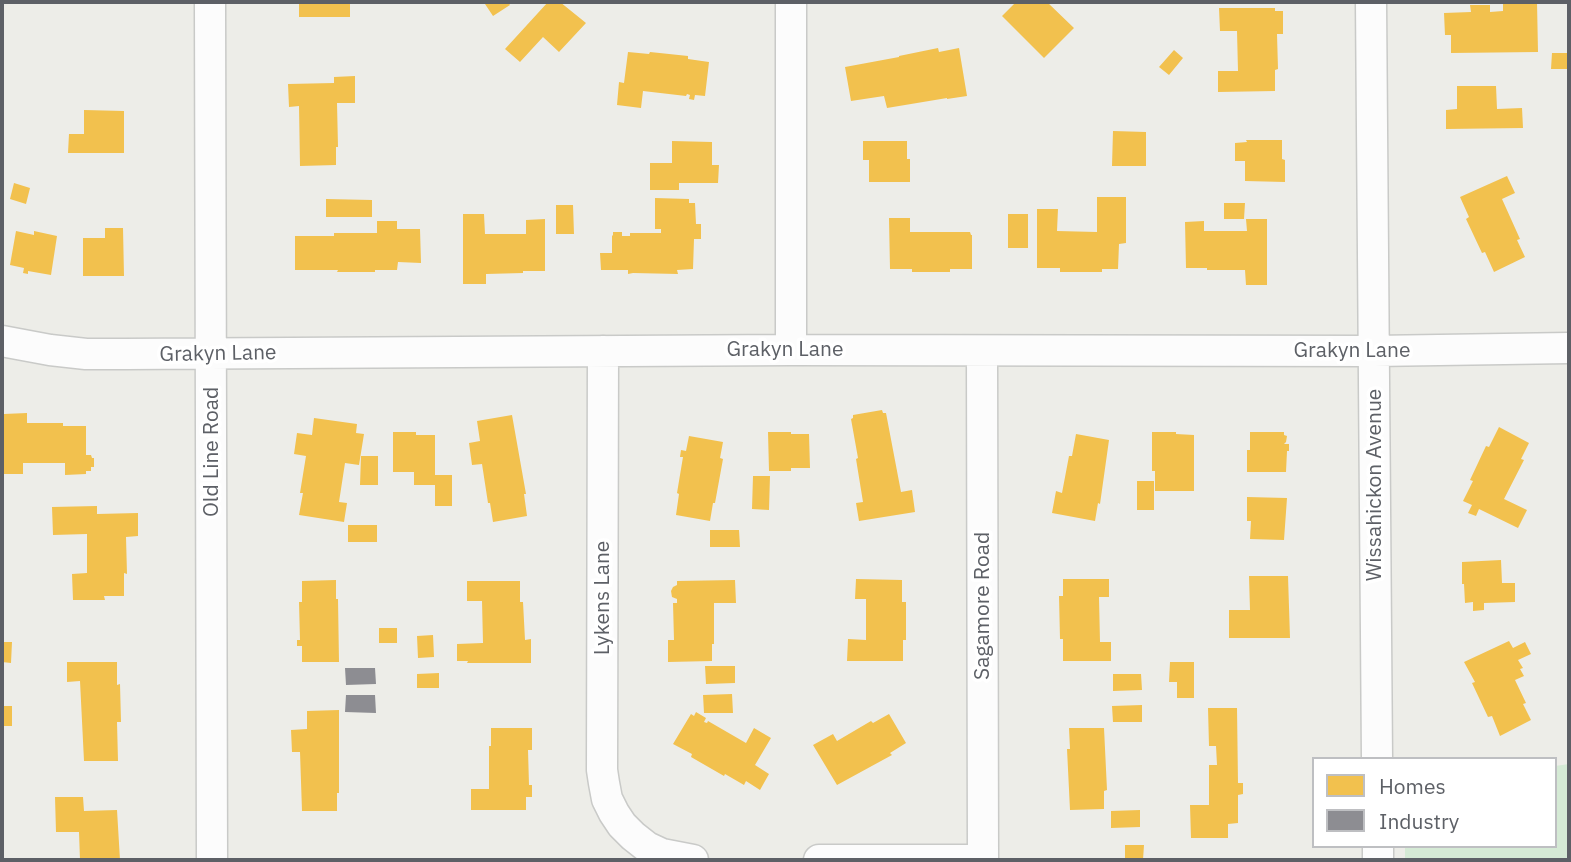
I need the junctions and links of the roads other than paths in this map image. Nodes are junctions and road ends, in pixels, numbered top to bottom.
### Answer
1 (211, 2) edge
2 (791, 2) edge
3 (1371, 2) edge
4 (2, 341) edge
5 (1569, 348) edge
6 (791, 350) junction
7 (603, 351) junction
8 (982, 351) junction
9 (1374, 351) junction
10 (212, 354) junction
11 (1377, 757) edge
12 (212, 860) edge
13 (693, 860) edge
14 (819, 860) edge
15 (983, 860) edge

1 - 10 street, Old Line Road
2 - 6 street
3 - 9 street, Wissahickon Avenue
4 - 10 street, Grakyn Lane
5 - 9 street, Grakyn Lane
6 - 7 street, Grakyn Lane
6 - 8 street, Grakyn Lane
7 - 10 street, Grakyn Lane
7 - 13 street, Lykens Lane
8 - 9 street, Grakyn Lane
8 - 15 street, Sagamore Road
9 - 11 street, Wissahickon Avenue
10 - 12 street, Old Line Road
14 - 15 street

